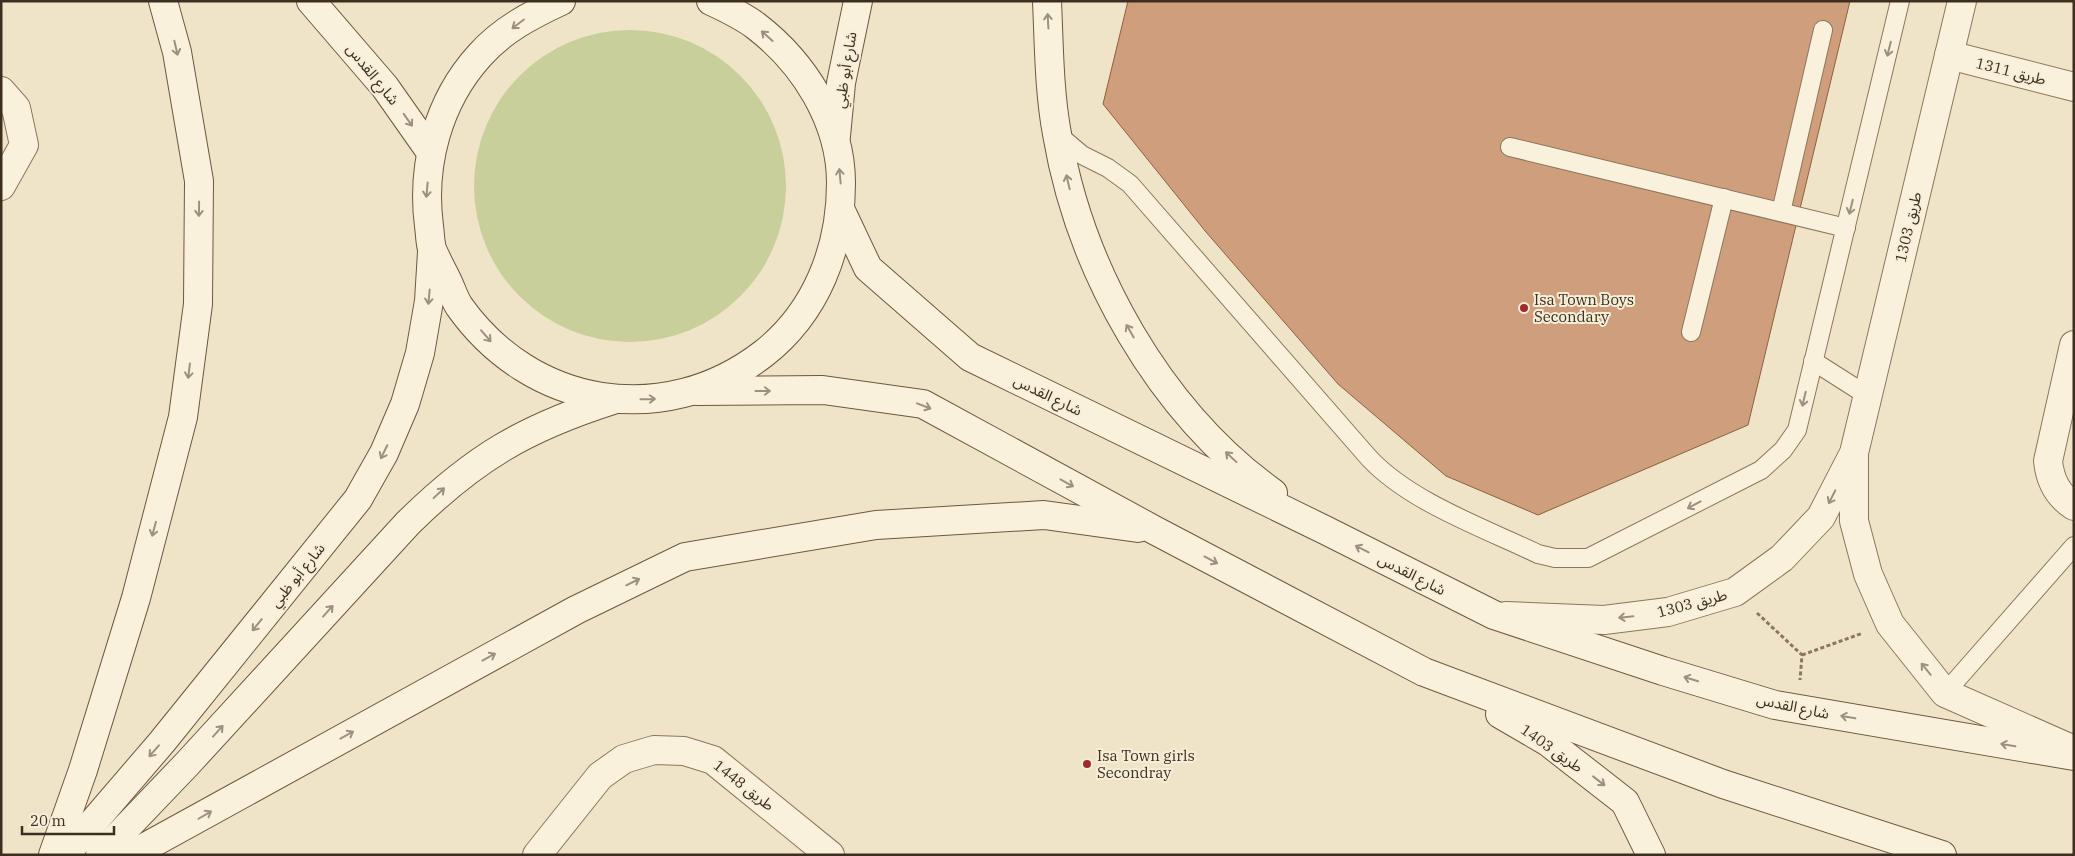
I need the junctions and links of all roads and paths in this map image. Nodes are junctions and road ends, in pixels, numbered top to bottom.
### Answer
1 (163, 1) edge
2 (311, 1) edge
3 (561, 1) edge
4 (711, 1) edge
5 (858, 1) edge
6 (1047, 1) edge
7 (1900, 1) edge
8 (1962, 1) edge
9 (1823, 30) dead end
10 (1948, 55) junction
11 (2074, 87) edge
12 (1, 91) edge
13 (1056, 133) junction
14 (835, 140) junction
15 (1510, 147) dead end
16 (430, 151) junction
17 (1, 186) edge
18 (1724, 198) junction
19 (841, 211) junction
20 (1781, 212) junction
21 (1846, 228) junction
22 (432, 248) junction
23 (1691, 332) dead end
24 (2074, 345) edge
25 (1813, 361) junction
26 (697, 391) junction
27 (1868, 396) junction
28 (613, 400) junction
29 (1854, 453) junction
30 (2074, 506) edge
31 (1325, 530) junction
32 (1156, 531) junction
33 (2074, 546) edge
34 (1735, 592) junction
35 (1494, 615) junction
36 (1890, 624) junction
37 (1802, 655) junction
38 (1424, 672) junction
39 (1945, 693) junction
40 (1798, 709) junction
41 (2074, 750) edge
42 (2074, 756) edge
43 (53, 855) edge
44 (65, 855) edge
45 (100, 855) edge
46 (131, 855) edge
47 (537, 855) edge
48 (830, 855) edge
49 (1651, 855) edge
50 (1942, 855) edge

1 -> 43 main road
2 -> 16 main road, شارع القدس
3 -> 16 main road
14 -> 4 main road
5 - 14 main road, شارع أبو ظبي
13 -> 6 main road
7 -> 21 lane
8 - 10 main road, طريق 1303
9 - 20 lane
10 - 11 main road, طريق 1311
10 - 27 main road, طريق 1303
12 - 17 main road
25 -> 13 lane
31 -> 13 main road
19 -> 14 main road
15 - 18 lane
16 -> 22 main road
18 - 20 lane
18 - 23 lane
19 - 26 main road
19 - 31 main road, شارع القدس
20 - 21 lane
21 - 25 lane
22 -> 28 main road
22 -> 44 main road, شارع أبو ظبي
24 - 30 main road
25 - 27 lane
28 -> 26 main road
26 -> 32 main road
27 - 29 main road, طريق 1303
45 -> 28 main road
29 -> 34 main road, طريق 1303
29 - 36 main road, طريق 1303
35 -> 31 main road, شارع القدس
32 -> 38 main road
46 -> 32 main road
33 - 39 lane
34 -> 35 main road, طريق 1303
34 - 37 path
40 -> 35 main road, شارع القدس
36 - 37 path
39 -> 36 main road, طريق 1303
37 - 40 path
38 -> 49 main road, طريق 1403
38 - 50 main road
39 - 41 main road, طريق 1303
42 -> 40 main road, شارع القدس
47 - 48 main road, طريق 1448

